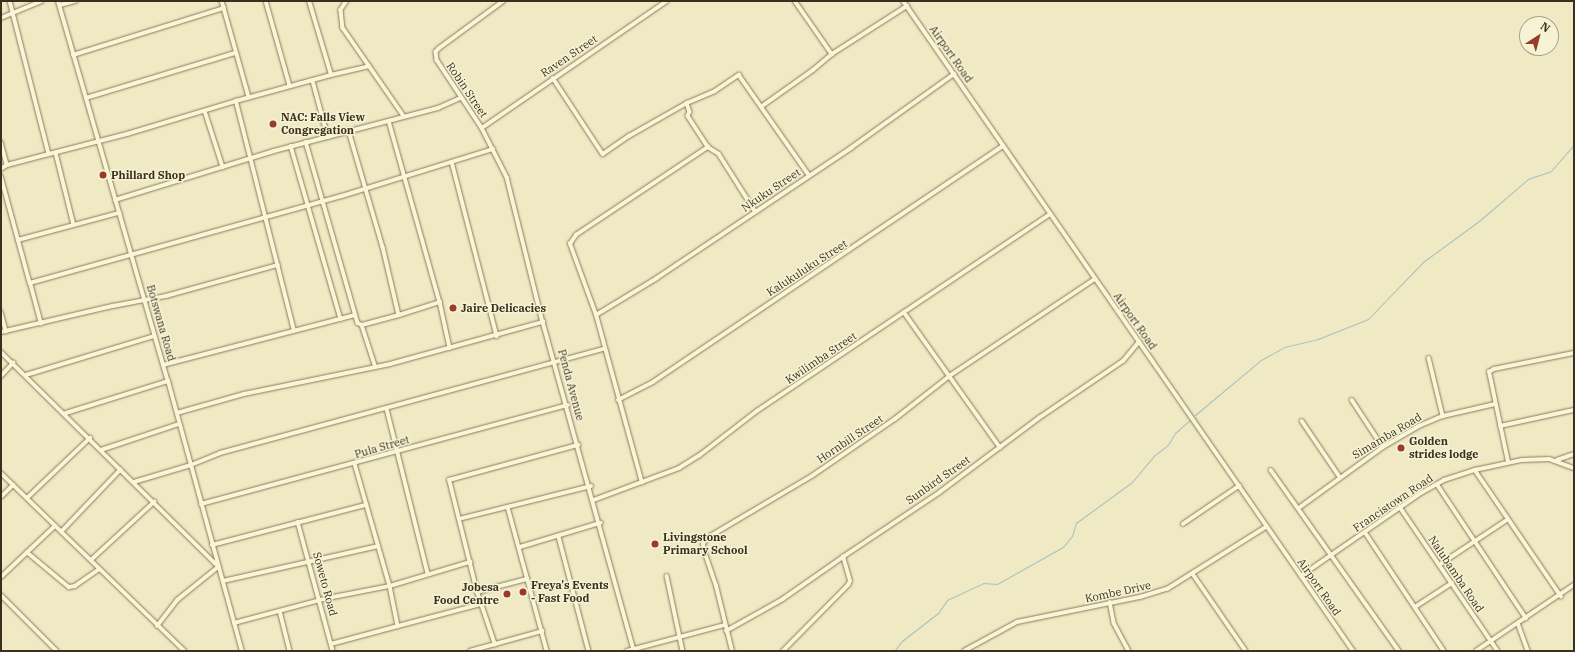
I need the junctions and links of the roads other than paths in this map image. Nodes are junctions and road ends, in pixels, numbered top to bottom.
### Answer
1 (10, 1) edge
2 (42, 1) edge
3 (75, 1) edge
4 (222, 1) edge
5 (266, 1) edge
6 (309, 1) edge
7 (347, 1) edge
8 (504, 1) edge
9 (667, 1) edge
10 (795, 1) edge
11 (903, 1) edge
12 (59, 3) edge
13 (907, 6) junction
14 (224, 8) junction
15 (14, 14) junction
16 (1, 18) edge
17 (235, 53) junction
18 (832, 54) junction
19 (73, 56) junction
20 (369, 66) junction
21 (954, 74) junction
22 (331, 75) junction
23 (553, 78) junction
24 (313, 81) junction
25 (290, 86) junction
26 (249, 97) junction
27 (86, 98) junction
28 (460, 98) junction
29 (236, 101) junction
30 (687, 103) junction
31 (761, 107) junction
32 (205, 111) junction
33 (404, 116) junction
34 (389, 121) junction
35 (482, 128) junction
36 (349, 131) junction
37 (328, 137) junction
38 (98, 141) junction
39 (1, 142) edge
40 (306, 142) junction
41 (292, 146) junction
42 (1002, 146) junction
43 (708, 147) junction
44 (493, 149) junction
45 (56, 153) junction
46 (49, 154) junction
47 (250, 160) junction
48 (452, 162) junction
49 (7, 165) junction
50 (223, 167) junction
51 (1, 169) edge
52 (810, 175) junction
53 (1, 176) edge
54 (404, 177) junction
55 (364, 189) junction
56 (115, 200) junction
57 (322, 201) junction
58 (309, 204) junction
59 (755, 211) junction
60 (119, 213) junction
61 (1050, 214) junction
62 (265, 216) junction
63 (74, 225) junction
64 (18, 240) junction
65 (132, 254) junction
66 (278, 265) junction
67 (1095, 279) junction
68 (30, 283) junction
69 (145, 301) junction
70 (440, 302) junction
71 (1, 312) edge
72 (904, 312) junction
73 (355, 315) junction
74 (399, 315) junction
75 (596, 315) junction
76 (341, 319) junction
77 (543, 322) junction
78 (41, 324) junction
79 (362, 325) junction
80 (6, 331) junction
81 (294, 331) junction
82 (1, 332) edge
83 (154, 336) junction
84 (497, 336) junction
85 (1139, 342) junction
86 (450, 348) junction
87 (604, 349) junction
88 (1, 352) edge
89 (1574, 353) edge
90 (1429, 358) dead end
91 (556, 361) junction
92 (13, 363) junction
93 (163, 365) junction
94 (375, 365) junction
95 (26, 375) junction
96 (951, 375) junction
97 (1, 376) edge
98 (168, 381) junction
99 (618, 400) junction
100 (1352, 400) dead end
101 (1495, 404) junction
102 (568, 405) junction
103 (387, 410) junction
104 (1574, 410) edge
105 (66, 413) junction
106 (177, 413) junction
107 (1443, 416) junction
108 (1302, 421) dead end
109 (179, 424) junction
110 (1500, 426) junction
111 (90, 438) junction
112 (578, 445) junction
113 (1000, 447) junction
114 (1383, 447) junction
115 (101, 450) junction
116 (399, 451) junction
117 (1574, 454) edge
118 (1556, 460) junction
119 (1508, 462) junction
120 (355, 464) junction
121 (191, 465) junction
122 (1574, 468) edge
123 (120, 470) junction
124 (1271, 470) dead end
125 (1475, 470) junction
126 (1, 473) edge
127 (1340, 477) junction
128 (134, 482) junction
129 (642, 483) junction
130 (1437, 484) junction
131 (13, 485) junction
132 (590, 486) junction
133 (1239, 486) junction
134 (1, 497) edge
135 (27, 498) junction
136 (594, 500) junction
137 (154, 502) junction
138 (201, 504) junction
139 (366, 505) junction
140 (508, 507) junction
141 (1400, 507) junction
142 (1299, 508) junction
143 (459, 519) junction
144 (1507, 520) junction
145 (298, 522) junction
146 (600, 523) junction
147 (1183, 524) dead end
148 (55, 526) junction
149 (1266, 527) junction
150 (61, 532) junction
151 (1366, 532) junction
152 (558, 537) junction
153 (1475, 542) junction
154 (212, 545) junction
155 (378, 546) junction
156 (520, 547) junction
157 (28, 552) junction
158 (1332, 556) junction
159 (843, 557) junction
160 (91, 560) junction
161 (311, 562) junction
162 (470, 562) junction
163 (1439, 566) junction
164 (219, 567) junction
165 (99, 569) junction
166 (428, 574) junction
167 (1193, 574) junction
168 (667, 576) dead end
169 (1301, 576) junction
170 (1, 577) edge
171 (527, 579) junction
172 (223, 581) junction
173 (1452, 583) junction
174 (1574, 585) edge
175 (390, 586) junction
176 (477, 592) junction
177 (1, 595) edge
178 (1561, 596) junction
179 (320, 601) junction
180 (1110, 602) junction
181 (481, 604) junction
182 (1416, 607) junction
183 (280, 610) junction
184 (1526, 618) junction
185 (234, 623) junction
186 (1518, 623) junction
187 (725, 625) junction
188 (158, 626) junction
189 (398, 626) junction
190 (542, 631) junction
191 (726, 631) junction
192 (679, 637) junction
193 (1490, 641) junction
194 (331, 644) junction
195 (495, 644) junction
196 (634, 650) edge
197 (57, 651) edge
198 (185, 651) edge
199 (242, 651) edge
200 (290, 651) edge
201 (333, 651) edge
202 (473, 651) edge
203 (547, 651) edge
204 (589, 651) edge
205 (627, 651) edge
206 (683, 651) edge
207 (732, 651) edge
208 (783, 651) edge
209 (964, 651) edge
210 (1129, 651) edge
211 (1246, 651) edge
212 (1353, 651) edge
213 (1399, 651) edge
214 (1444, 651) edge
215 (1476, 651) edge
216 (1498, 651) edge
217 (1528, 651) edge

1 - 15 street
2 - 15 street
3 - 12 street
4 - 14 street
5 - 25 street
6 - 22 street
7 - 20 street
8 - 28 street, Robin Street
9 - 23 street, Raven Street
10 - 18 street
11 - 13 street, Airport Road
12 - 19 street, Botswana Road
13 - 18 street
13 - 21 street, Airport Road
14 - 17 street
14 - 19 street
15 - 16 street
15 - 46 street
17 - 26 street
17 - 27 street
18 - 31 street
19 - 27 street, Botswana Road
20 - 22 street
20 - 33 street
21 - 42 street, Airport Road
21 - 52 street, Nkuku Street
22 - 24 street
23 - 30 street
23 - 35 street, Raven Street
24 - 25 street
24 - 37 street
25 - 26 street
26 - 29 street
27 - 38 street, Botswana Road
28 - 33 street
28 - 35 street, Robin Street
29 - 32 street
29 - 47 street
30 - 31 street
30 - 43 street
31 - 52 street
32 - 38 street
32 - 50 street
33 - 34 street
34 - 36 street
34 - 54 street
35 - 44 street, Penda Avenue
36 - 37 street
36 - 55 street
37 - 40 street
38 - 45 street
38 - 56 street, Botswana Road
39 - 49 street
40 - 41 street
40 - 57 street
41 - 47 street
41 - 58 street
42 - 61 street, Airport Road
42 - 99 street, Kalukuluku Street
43 - 59 street
43 - 75 street
44 - 48 street
44 - 77 street, Penda Avenue
45 - 46 street
45 - 63 street
46 - 49 street
47 - 50 street
47 - 62 street
48 - 54 street
48 - 84 street
49 - 51 street
50 - 56 street
52 - 59 street, Nkuku Street
53 - 64 street
54 - 55 street
54 - 70 street
55 - 57 street
55 - 74 street
56 - 60 street, Botswana Road
57 - 58 street
57 - 73 street
58 - 62 street
58 - 76 street
59 - 75 street, Nkuku Street
60 - 63 street
60 - 65 street, Botswana Road
61 - 67 street, Airport Road
61 - 72 street, Kwilimba Street
62 - 65 street
62 - 66 street
63 - 64 street
64 - 68 street
65 - 68 street
65 - 69 street, Botswana Road
66 - 69 street
66 - 81 street
67 - 85 street, Airport Road
67 - 96 street, Hornbill Street
68 - 78 street
69 - 78 street
69 - 83 street, Botswana Road
70 - 74 street
70 - 86 street
71 - 80 street
72 - 96 street
72 - 129 street, Kwilimba Street
73 - 76 street
73 - 79 street
74 - 79 street
75 - 87 street
76 - 81 street
77 - 84 street
77 - 91 street, Penda Avenue
78 - 80 street
79 - 94 street
80 - 82 street
81 - 93 street
83 - 93 street, Botswana Road
83 - 95 street
84 - 86 street
85 - 113 street, Sunbird Street
85 - 133 street, Airport Road
86 - 94 street
87 - 91 street
87 - 99 street
88 - 92 street
89 - 101 street
90 - 107 street
91 - 102 street, Penda Avenue
91 - 103 street
92 - 95 street
92 - 97 street
93 - 98 street, Botswana Road
94 - 106 street
95 - 105 street
96 - 113 street
96 - 187 street, Hornbill Street
98 - 105 street
98 - 106 street, Botswana Road
99 - 129 street
100 - 114 street
101 - 107 street, Simamba Road
101 - 110 street
102 - 112 street, Penda Avenue
102 - 116 street, Pula Street
103 - 116 street
103 - 121 street
104 - 110 street
105 - 111 street
106 - 109 street, Botswana Road
107 - 114 street, Simamba Road
108 - 127 street
109 - 115 street
109 - 121 street, Botswana Road
110 - 119 street
111 - 115 street
111 - 135 street
112 - 132 street, Penda Avenue
112 - 143 street
113 - 159 street, Sunbird Street
114 - 127 street, Simamba Road
115 - 123 street
116 - 120 street, Pula Street
116 - 166 street
117 - 118 street
118 - 119 street, Francistown Road
118 - 122 street, Francistown Road
119 - 125 street, Francistown Road
120 - 138 street, Pula Street
120 - 139 street
121 - 128 street
121 - 138 street, Botswana Road
123 - 128 street
123 - 150 street
124 - 142 street
125 - 130 street, Francistown Road
125 - 144 street
126 - 131 street
127 - 142 street, Simamba Road
128 - 137 street
129 - 136 street, Kwilimba Street
130 - 141 street, Francistown Road
130 - 153 street
131 - 134 street
131 - 135 street
132 - 136 street, Penda Avenue
132 - 140 street
133 - 147 street
133 - 149 street, Airport Road
135 - 148 street
136 - 146 street, Penda Avenue
137 - 160 street
137 - 164 street
138 - 154 street, Botswana Road
139 - 145 street
139 - 155 street
140 - 143 street
140 - 156 street
141 - 151 street, Francistown Road
141 - 163 street, Nalubamba Road
142 - 158 street
143 - 162 street
144 - 153 street
144 - 178 street
145 - 154 street
145 - 161 street, Soweto Road
146 - 152 street
146 - 196 street, Penda Avenue
148 - 150 street
148 - 157 street
149 - 167 street, Kombe Drive
149 - 169 street, Airport Road
150 - 160 street
151 - 158 street, Francistown Road
151 - 182 street
152 - 156 street
152 - 204 street
153 - 163 street
153 - 184 street
154 - 164 street, Botswana Road
155 - 161 street
155 - 175 street
156 - 171 street
157 - 165 street
157 - 170 street
158 - 169 street, Francistown Road
158 - 213 street
159 - 191 street, Sunbird Street
159 - 208 street
160 - 165 street
161 - 172 street
161 - 179 street, Soweto Road
162 - 166 street
162 - 176 street
163 - 173 street, Nalubamba Road
164 - 172 street, Botswana Road
164 - 188 street
165 - 188 street
166 - 175 street
167 - 180 street, Kombe Drive
167 - 211 street
168 - 192 street
169 - 212 street, Airport Road
171 - 176 street
171 - 190 street
172 - 185 street, Botswana Road
173 - 182 street
173 - 193 street, Nalubamba Road
174 - 178 street
175 - 179 street
175 - 189 street
176 - 181 street
177 - 197 street
178 - 184 street
179 - 183 street
179 - 194 street, Soweto Road
180 - 209 street, Kombe Drive
180 - 210 street
181 - 189 street
181 - 195 street
182 - 214 street
183 - 185 street
183 - 200 street
184 - 186 street
185 - 199 street, Botswana Road
186 - 193 street
186 - 217 street
187 - 191 street, Hornbill Street
187 - 192 street
188 - 198 street
189 - 194 street
190 - 195 street
190 - 203 street
191 - 207 street, Hornbill Street
192 - 196 street
192 - 206 street
193 - 215 street
193 - 216 street, Nalubamba Road
194 - 201 street, Soweto Road
195 - 202 street
196 - 205 street

